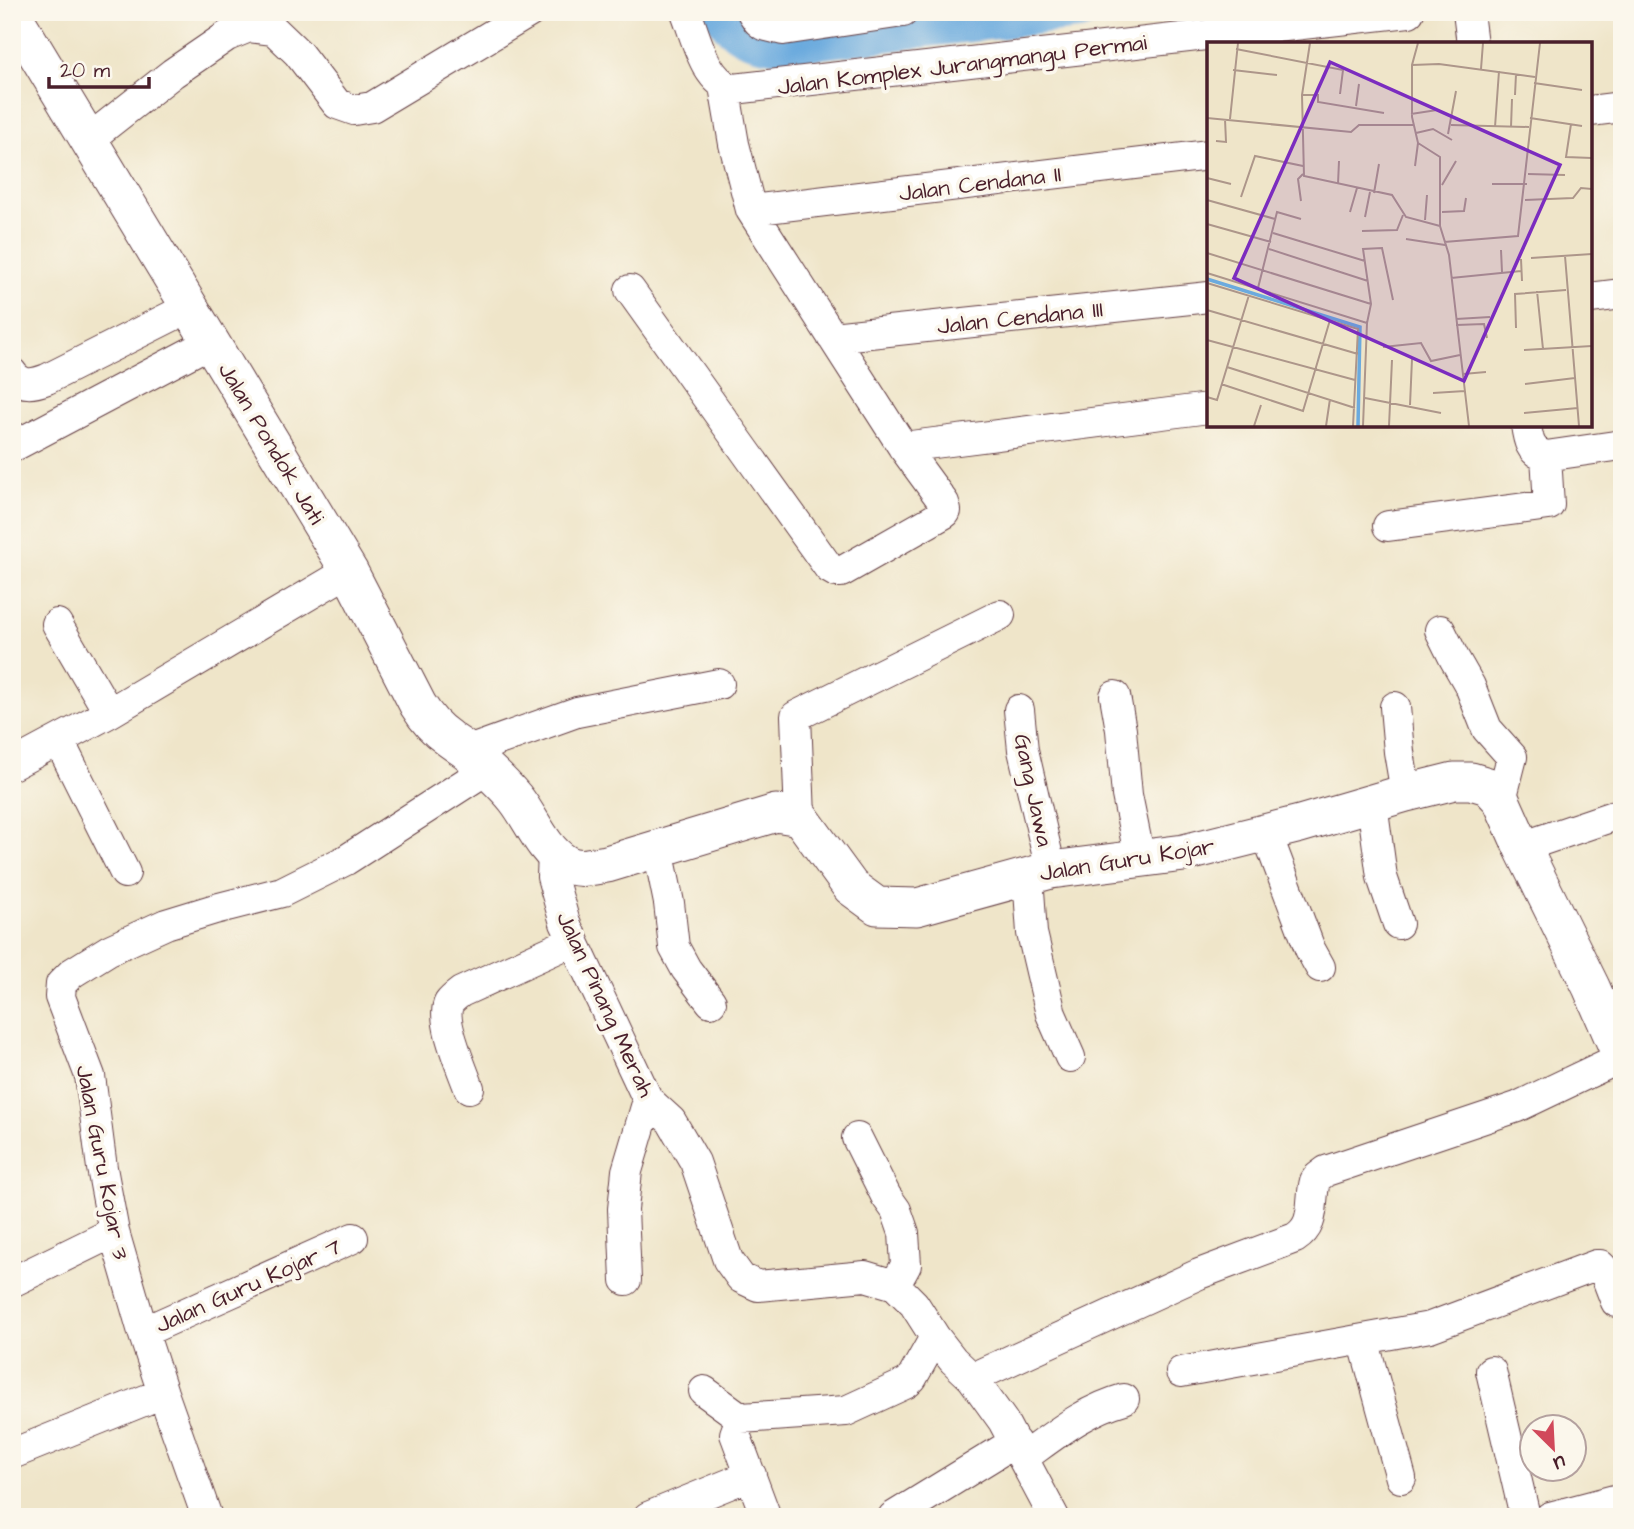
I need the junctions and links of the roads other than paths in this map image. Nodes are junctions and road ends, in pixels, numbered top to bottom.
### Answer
1 (530, 12) edge
2 (687, 12) edge
3 (752, 12) edge
4 (903, 12) edge
5 (1409, 12) edge
6 (1468, 12) edge
7 (16, 29) edge
8 (1472, 42) edge
9 (724, 86) junction
10 (1622, 107) edge
11 (1592, 110) edge
12 (89, 139) junction
13 (1207, 155) edge
14 (751, 210) junction
15 (630, 290) dead end
16 (1622, 294) edge
17 (1207, 297) edge
18 (1592, 298) edge
19 (190, 307) junction
20 (832, 337) junction
21 (211, 342) junction
22 (12, 373) edge
23 (1207, 408) edge
24 (1526, 427) edge
25 (16, 445) dead end
26 (1622, 446) edge
27 (904, 447) junction
28 (1546, 456) junction
29 (1388, 526) dead end
30 (349, 571) junction
31 (1000, 615) dead end
32 (57, 624) dead end
33 (1440, 630) dead end
34 (719, 684) dead end
35 (1115, 696) dead end
36 (1395, 707) dead end
37 (1019, 710) dead end
38 (109, 713) junction
39 (59, 741) junction
40 (477, 760) junction
41 (12, 765) edge
42 (1389, 798) junction
43 (1502, 800) junction
44 (1622, 813) edge
45 (800, 817) junction
46 (1266, 832) junction
47 (1521, 847) junction
48 (658, 849) junction
49 (553, 853) junction
50 (1140, 859) junction
51 (125, 873) dead end
52 (1039, 873) junction
53 (1398, 924) dead end
54 (573, 941) junction
55 (1320, 967) dead end
56 (711, 1002) dead end
57 (1070, 1057) dead end
58 (1622, 1057) edge
59 (469, 1088) dead end
60 (648, 1100) junction
61 (857, 1138) dead end
62 (114, 1232) junction
63 (353, 1238) dead end
64 (626, 1280) dead end
65 (12, 1282) edge
66 (895, 1285) junction
67 (1622, 1302) edge
68 (143, 1332) junction
69 (934, 1337) junction
70 (1363, 1339) junction
71 (1490, 1371) dead end
72 (1181, 1372) dead end
73 (972, 1378) junction
74 (704, 1391) dead end
75 (163, 1392) junction
76 (1124, 1399) dead end
77 (741, 1418) junction
78 (1019, 1449) junction
79 (12, 1454) edge
80 (751, 1475) junction
81 (1401, 1478) dead end
82 (1622, 1498) edge
83 (207, 1517) edge
84 (648, 1517) edge
85 (766, 1517) edge
86 (893, 1517) edge
87 (1054, 1517) edge
88 (1527, 1517) edge
89 (1549, 1517) edge

1 - 12 street
2 - 9 street
3 - 4 street
5 - 9 street, Jalan Komplex Jurangmangu Permai
6 - 8 street
7 - 12 street, Jalan Pondok Jati
9 - 14 street
10 - 11 street
12 - 19 street, Jalan Pondok Jati
13 - 14 street, Jalan Cendana II
14 - 20 street
15 - 27 street
16 - 18 street
17 - 20 street, Jalan Cendana III
19 - 21 street, Jalan Pondok Jati
19 - 22 street
20 - 27 street
21 - 25 street
21 - 30 street, Jalan Pondok Jati
23 - 27 street
24 - 28 street
26 - 28 street
28 - 29 street
30 - 38 street
30 - 40 street, Jalan Pondok Jati
31 - 45 street
32 - 38 street
33 - 43 street
34 - 40 street
35 - 50 street
36 - 42 street
37 - 52 street, Gang Jawa
38 - 39 street
39 - 41 street
39 - 51 street
40 - 49 street, Jalan Pondok Jati
40 - 62 street, Jalan Guru Kojar 3
42 - 43 street, Jalan Guru Kojar
42 - 46 street, Jalan Guru Kojar
42 - 53 street
43 - 47 street
44 - 47 street
45 - 48 street
45 - 52 street, Jalan Guru Kojar
46 - 50 street, Jalan Guru Kojar
46 - 55 street
47 - 58 street
48 - 49 street
48 - 56 street
49 - 54 street, Jalan Pinang Merah
50 - 52 street, Jalan Guru Kojar
52 - 57 street, Gang Jawa
54 - 59 street
54 - 60 street, Jalan Pinang Merah
58 - 73 street
60 - 64 street
60 - 66 street, Jalan Pinang Merah
61 - 66 street
62 - 65 street
62 - 68 street, Jalan Guru Kojar 3
63 - 68 street, Jalan Guru Kojar 7
66 - 69 street
67 - 70 street
68 - 75 street, Jalan Guru Kojar 3
69 - 73 street
69 - 77 street
70 - 72 street
70 - 81 street
71 - 88 street
73 - 78 street
74 - 77 street
75 - 79 street
75 - 83 street, Jalan Guru Kojar 3
76 - 78 street
77 - 80 street
78 - 86 street
78 - 87 street
80 - 84 street
80 - 85 street
82 - 89 street

